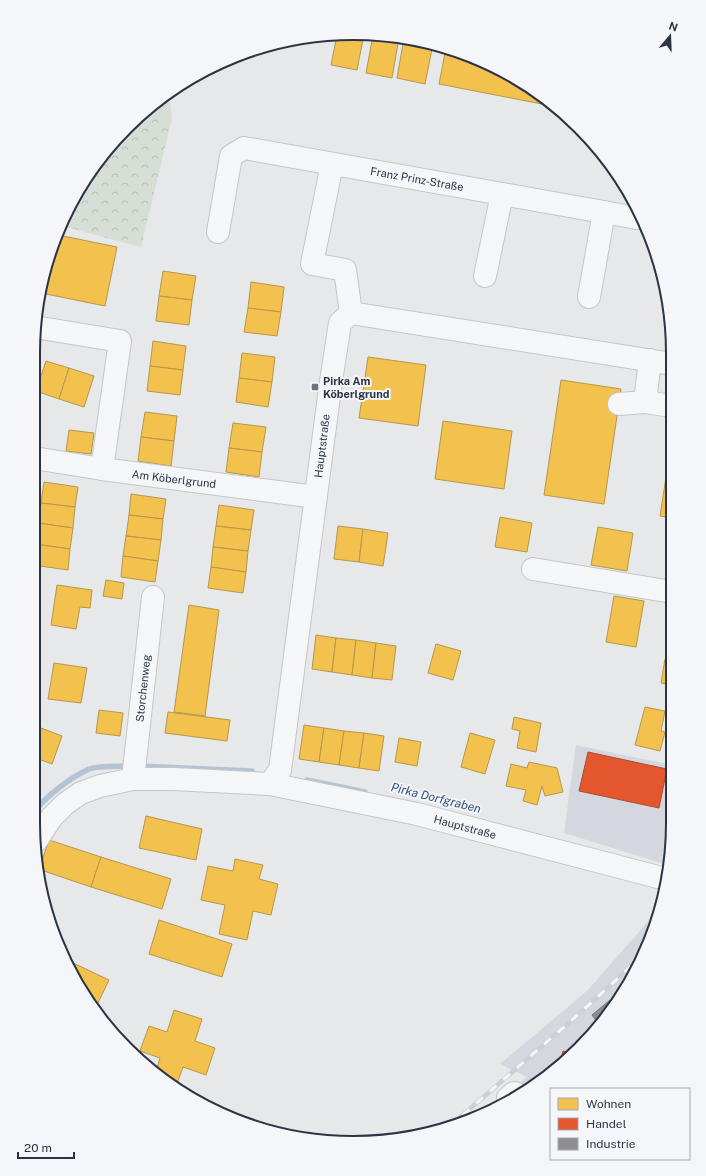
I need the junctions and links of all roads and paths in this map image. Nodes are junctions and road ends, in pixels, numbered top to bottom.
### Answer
1 (332, 164) junction
2 (502, 194) junction
3 (604, 212) junction
4 (635, 218) edge
5 (218, 232) dead end
6 (485, 276) dead end
7 (589, 297) dead end
8 (351, 313) junction
9 (41, 328) edge
10 (650, 360) junction
11 (666, 363) edge
12 (645, 402) junction
13 (619, 404) dead end
14 (666, 405) edge
15 (40, 459) edge
16 (102, 469) junction
17 (316, 497) junction
18 (533, 569) dead end
19 (666, 591) edge
20 (153, 597) dead end
21 (134, 769) junction
22 (275, 777) junction
23 (41, 834) edge
24 (658, 877) dead end

1 - 2 street, Franz Prinz-Straße
1 - 5 street, Franz Prinz-Straße
1 - 8 street
2 - 3 street, Franz Prinz-Straße
2 - 6 street
3 - 4 street, Franz Prinz-Straße
3 - 7 street
8 - 10 street
8 - 17 street, Hauptstraße
9 - 16 street
10 - 11 street
10 - 12 street
12 - 13 street
12 - 14 street
15 - 16 street, Am Köberlgrund
16 - 17 street, Am Köberlgrund
17 - 22 street, Hauptstraße
18 - 19 street
20 - 21 street, Storchenweg
21 - 22 street, Hauptstraße
21 - 23 street, Hauptstraße
22 - 24 street, Hauptstraße

